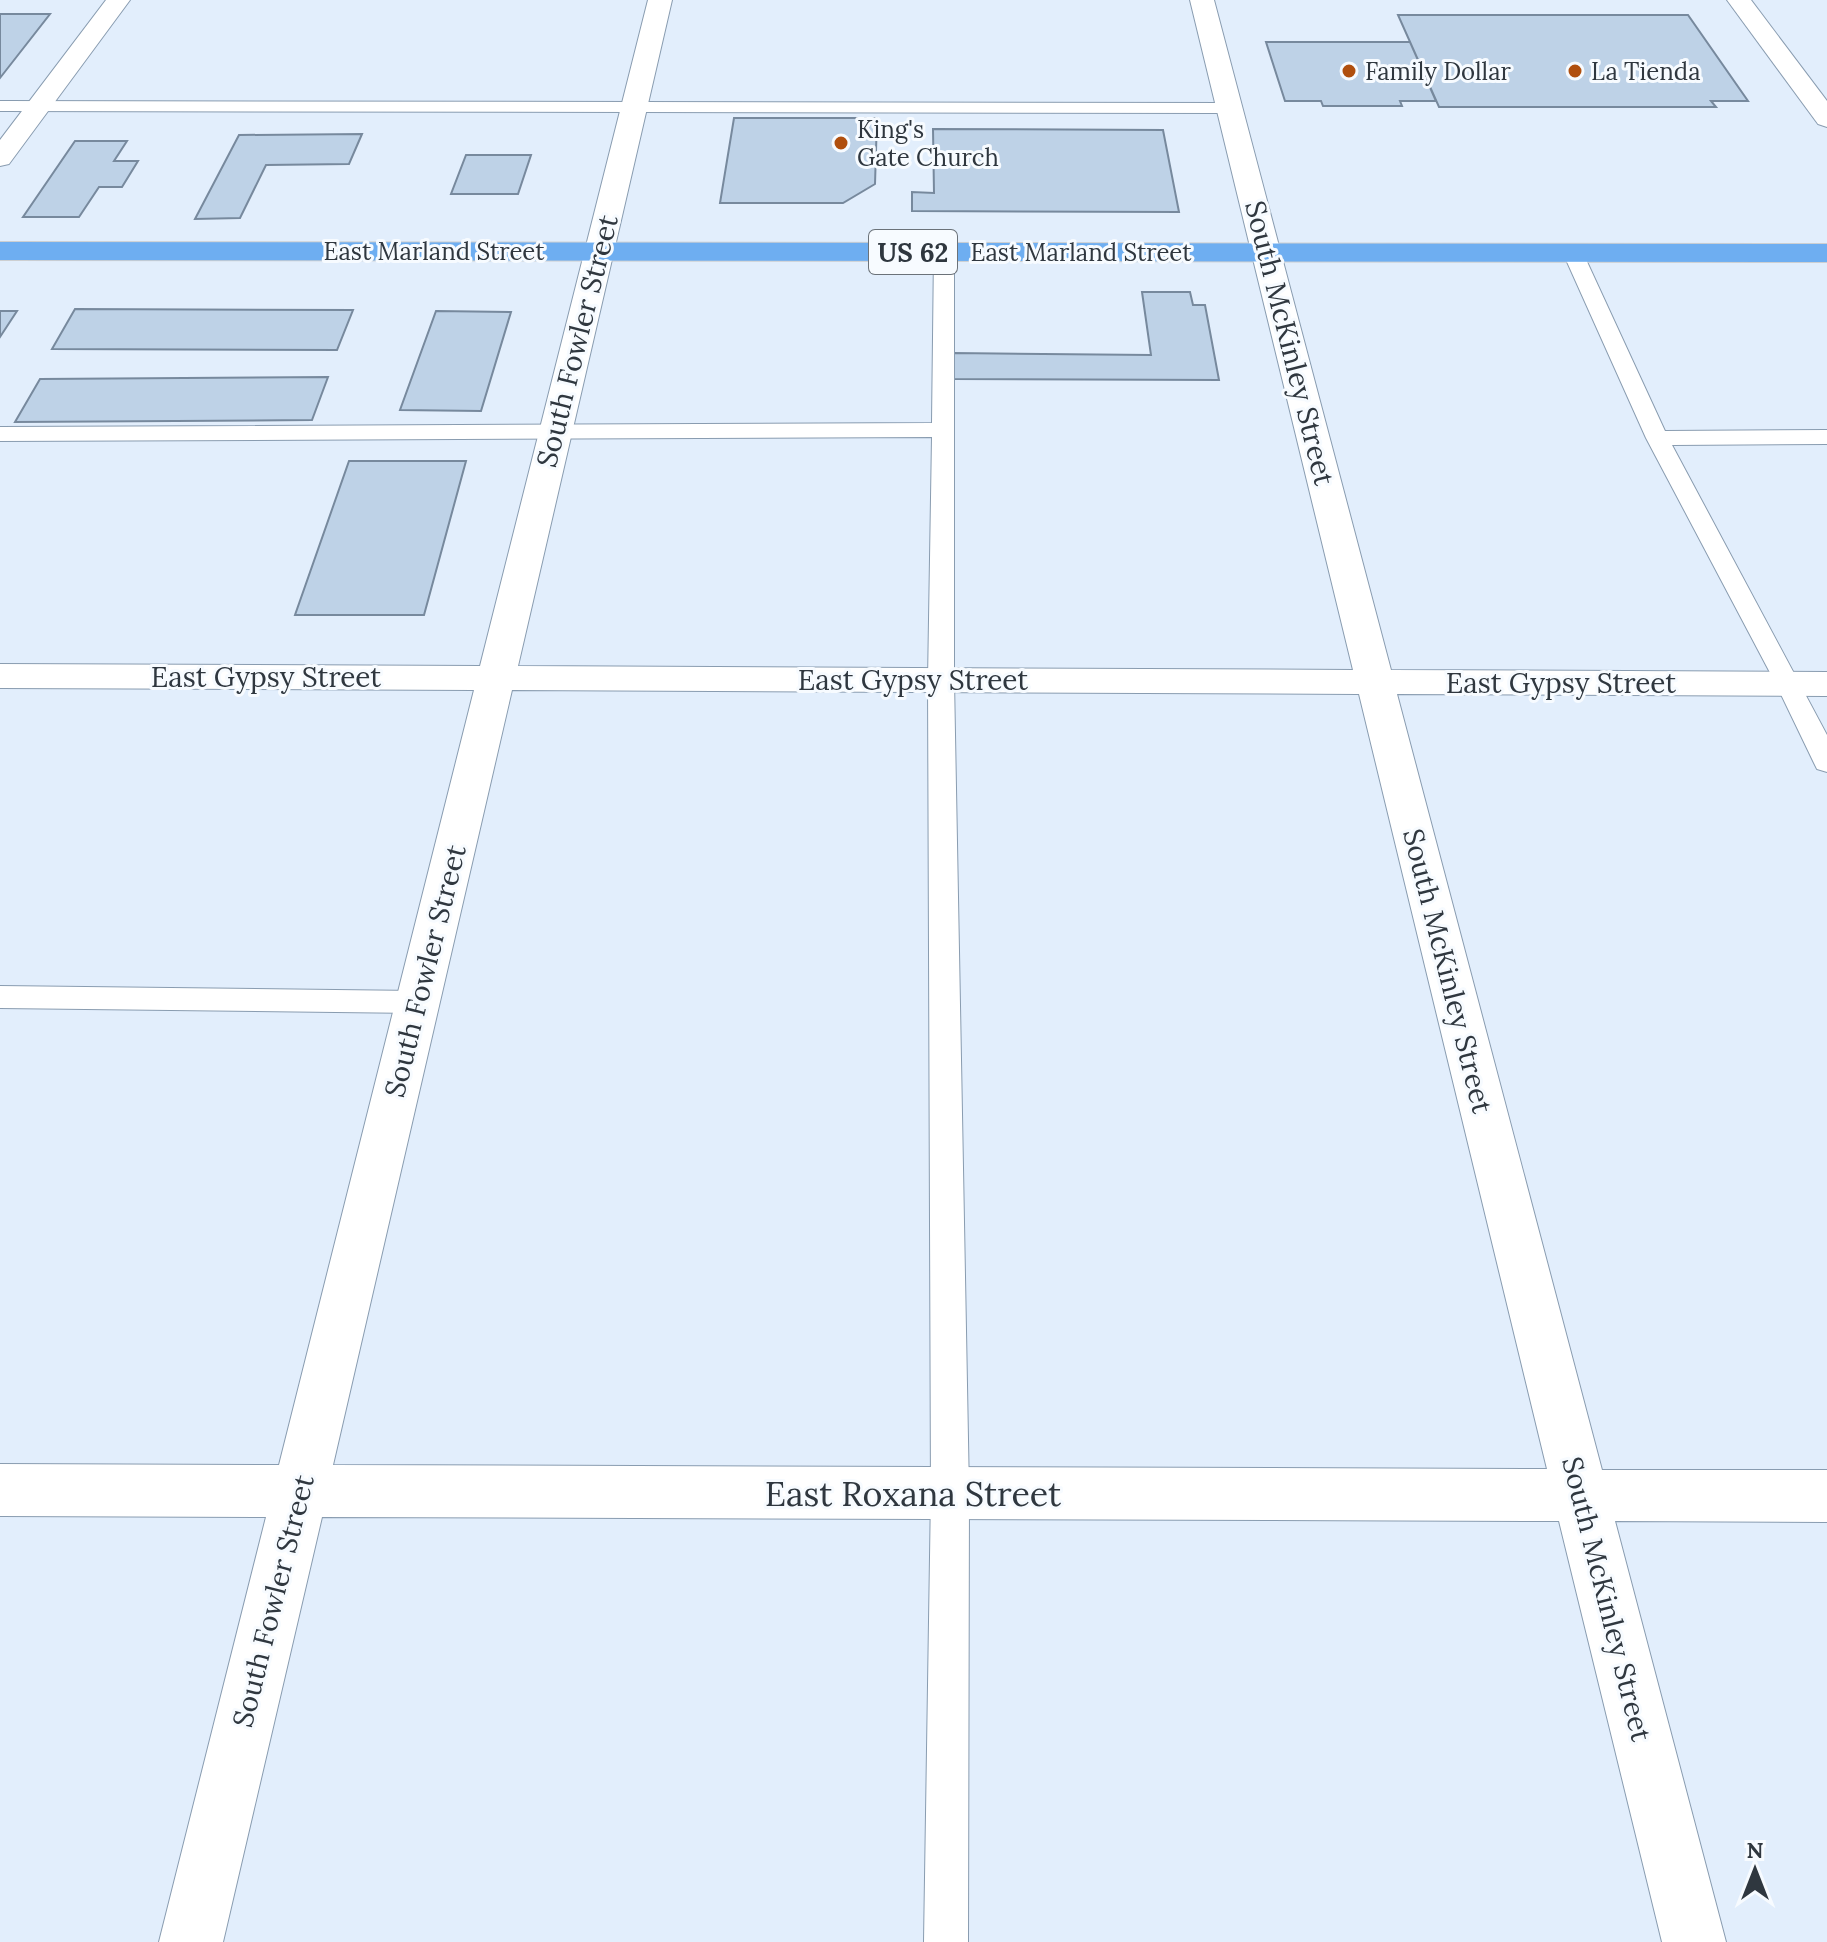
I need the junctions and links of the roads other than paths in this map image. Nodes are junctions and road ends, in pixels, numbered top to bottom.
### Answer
1 (118, 0) edge
2 (660, 0) edge
3 (1202, 0) edge
4 (1739, 0) edge
5 (0, 106) edge
6 (38, 106) junction
7 (634, 106) junction
8 (1230, 108) junction
9 (1826, 115) edge
10 (0, 158) edge
11 (0, 251) edge
12 (599, 252) junction
13 (944, 252) junction
14 (1268, 253) junction
15 (1573, 253) junction
16 (1827, 253) edge
17 (556, 430) junction
18 (943, 430) junction
19 (0, 434) edge
20 (1827, 437) edge
21 (1657, 438) junction
22 (0, 676) edge
23 (495, 678) junction
24 (941, 680) junction
25 (1375, 682) junction
26 (1789, 684) junction
27 (1827, 684) edge
28 (1827, 763) edge
29 (0, 997) edge
30 (417, 1002) junction
31 (0, 1490) edge
32 (300, 1491) junction
33 (950, 1493) junction
34 (1580, 1495) junction
35 (1827, 1496) edge
36 (191, 1942) edge
37 (946, 1942) edge
38 (1694, 1942) edge

1 - 6 street
2 - 7 street, South Fowler Street
3 - 8 street, South McKinley Street
4 - 9 street
5 - 6 lane
6 - 7 lane
6 - 10 street
7 - 8 lane
7 - 12 street, South Fowler Street
8 - 14 street, South McKinley Street
11 - 12 highway, East Marland Street / US 62
12 - 13 highway, East Marland Street / US 62
12 - 17 street, South Fowler Street
13 - 14 highway, East Marland Street / US 62
13 - 18 lane
14 - 15 highway, East Marland Street / US 62
14 - 25 street, South McKinley Street
15 - 16 highway, East Marland Street / US 62
15 - 21 lane
17 - 18 lane
17 - 19 lane
17 - 23 street, South Fowler Street
18 - 24 lane
20 - 21 lane
21 - 26 lane
22 - 23 street, East Gypsy Street
23 - 24 street, East Gypsy Street
23 - 30 street, South Fowler Street
24 - 25 street, East Gypsy Street
24 - 33 lane
25 - 26 street, East Gypsy Street
25 - 34 street, South McKinley Street
26 - 27 street, East Gypsy Street
26 - 28 lane
29 - 30 lane
30 - 32 street, South Fowler Street
31 - 32 street, East Roxana Street
32 - 33 street, East Roxana Street
32 - 36 street, South Fowler Street
33 - 34 street, East Roxana Street
33 - 37 lane
34 - 35 street, East Roxana Street
34 - 38 street, South McKinley Street

